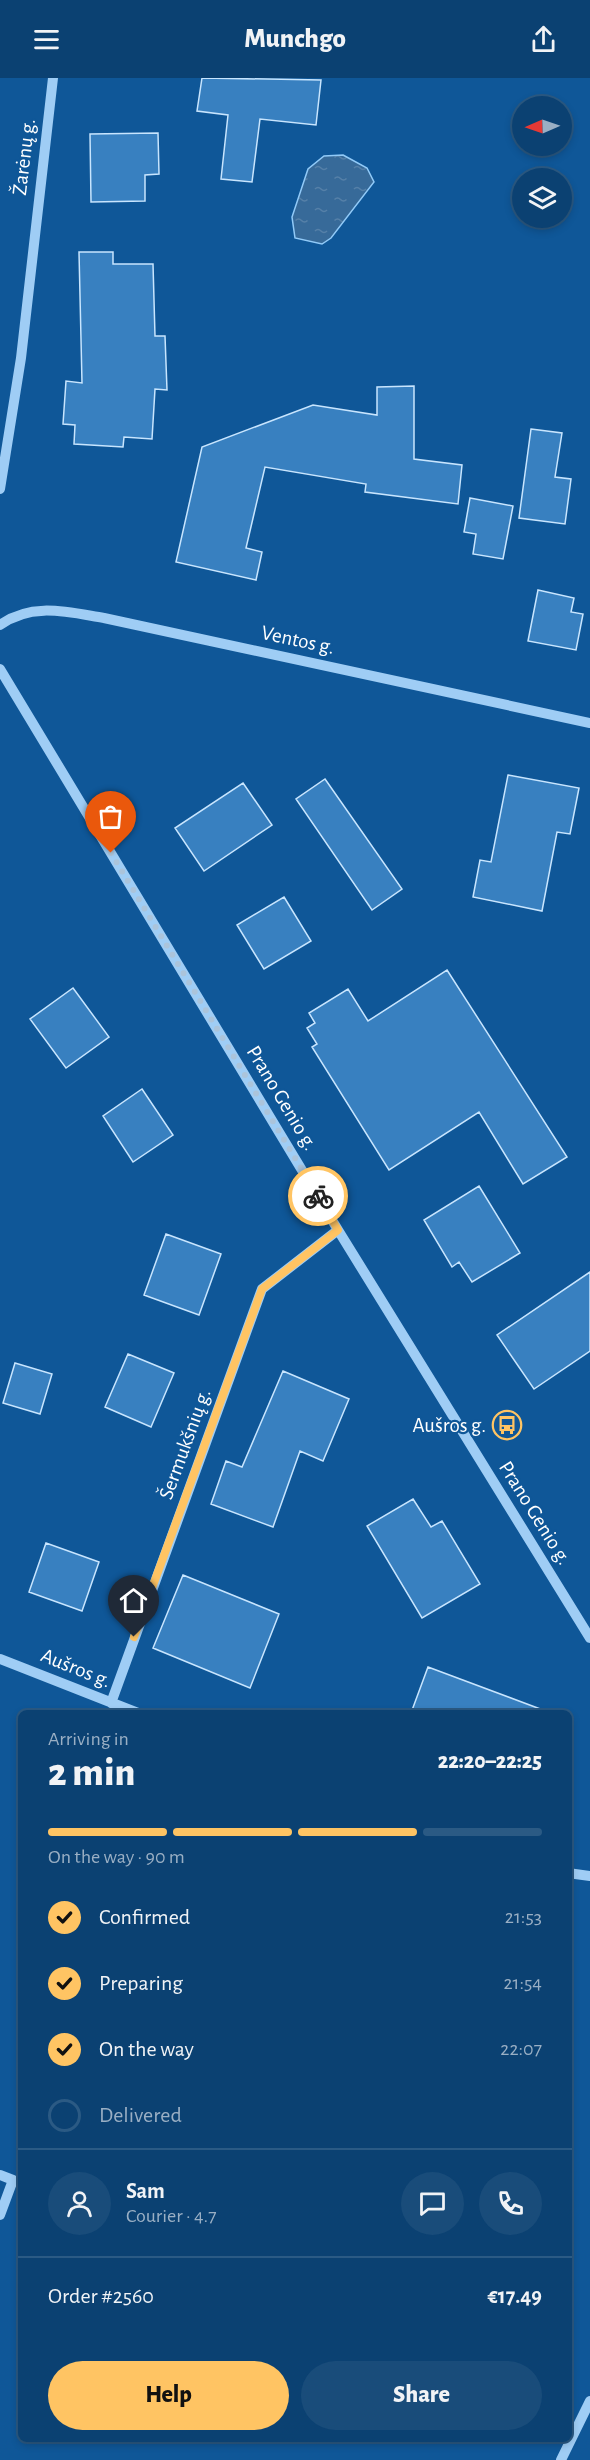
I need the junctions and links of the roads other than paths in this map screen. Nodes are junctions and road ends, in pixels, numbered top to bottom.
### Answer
1 (53, 78) edge
2 (0, 489) edge
3 (0, 625) edge
4 (0, 669) edge
5 (590, 723) edge
6 (338, 1230) junction
7 (590, 1638) edge
8 (0, 1659) edge
9 (111, 1703) junction
10 (130, 1710) edge
11 (572, 1874) edge
12 (590, 1876) edge
13 (0, 2175) edge
14 (0, 2215) edge
15 (590, 2401) edge
16 (572, 2438) edge
17 (570, 2442) edge
18 (561, 2460) edge

1 - 2 street, Žarėnų g.
3 - 5 street, Ventos g.
4 - 6 street, Prano Genio g.
6 - 7 street, Prano Genio g.
6 - 9 street, Šermukšnių g.
8 - 9 street, Aušros g.
9 - 10 street, Aušros g.
11 - 12 street
13 - 14 street
15 - 16 street
17 - 18 street

